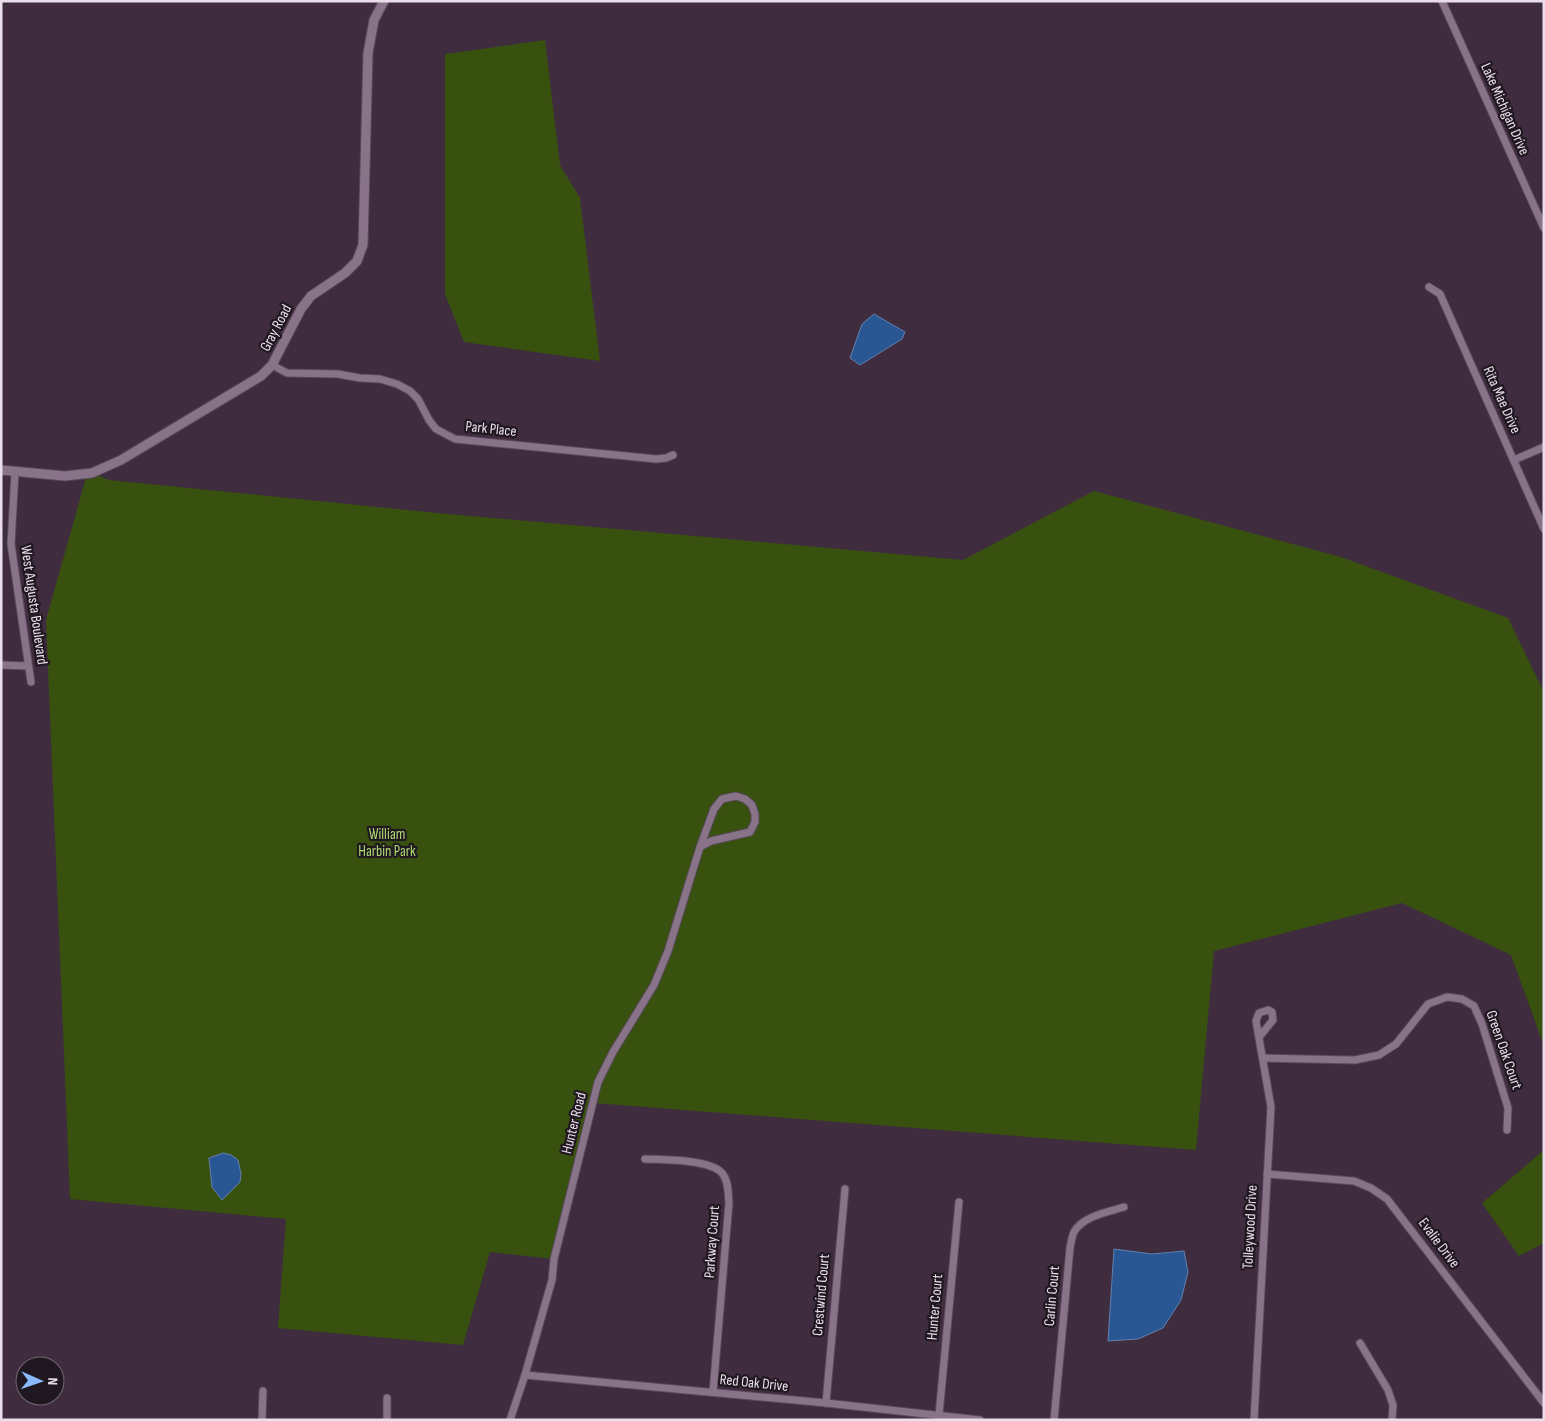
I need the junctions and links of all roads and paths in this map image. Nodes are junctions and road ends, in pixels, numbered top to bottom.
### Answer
1 (384, 1) edge
2 (1442, 1) edge
3 (1544, 228) edge
4 (1429, 287) dead end
5 (272, 365) junction
6 (1544, 446) edge
7 (673, 455) dead end
8 (1514, 460) junction
9 (1, 470) edge
10 (15, 472) junction
11 (1544, 530) edge
12 (1, 665) edge
13 (28, 666) junction
14 (31, 682) dead end
15 (700, 847) junction
16 (1260, 1036) dead end
17 (1263, 1058) junction
18 (1507, 1130) dead end
19 (646, 1159) dead end
20 (1267, 1174) junction
21 (845, 1189) dead end
22 (958, 1202) dead end
23 (1124, 1208) dead end
24 (1360, 1343) dead end
25 (525, 1376) junction
26 (263, 1391) dead end
27 (713, 1392) junction
28 (387, 1398) dead end
29 (826, 1403) junction
30 (1544, 1403) edge
31 (939, 1415) junction
32 (262, 1420) edge
33 (387, 1420) edge
34 (510, 1420) edge
35 (980, 1420) edge
36 (1054, 1420) edge
37 (1254, 1420) edge
38 (1392, 1420) edge

1 - 5 street, Gray Road
2 - 3 street, Lake Michigan Drive
4 - 8 street, Rita Mae Drive
5 - 7 street, Park Place
5 - 10 street, Gray Road
6 - 8 street
8 - 11 street, Rita Mae Drive
9 - 10 street, Gray Road
10 - 13 street, West Augusta Boulevard
12 - 13 street
13 - 14 street, West Augusta Boulevard
15 - 15 street, Hunter Road
15 - 25 street, Hunter Road
16 - 17 street, Tolleywood Drive
17 - 18 street, Green Oak Court
17 - 20 street, Tolleywood Drive
19 - 27 street, Parkway Court
20 - 30 street, Evalie Drive
20 - 37 street, Tolleywood Drive
21 - 29 street, Crestwind Court
22 - 31 street, Hunter Court
23 - 36 street, Carlin Court
24 - 38 street
25 - 27 street, Red Oak Drive
25 - 34 street, Hunter Road
26 - 32 street
27 - 29 street, Red Oak Drive
28 - 33 street
29 - 31 street, Red Oak Drive
31 - 35 street, Red Oak Drive

